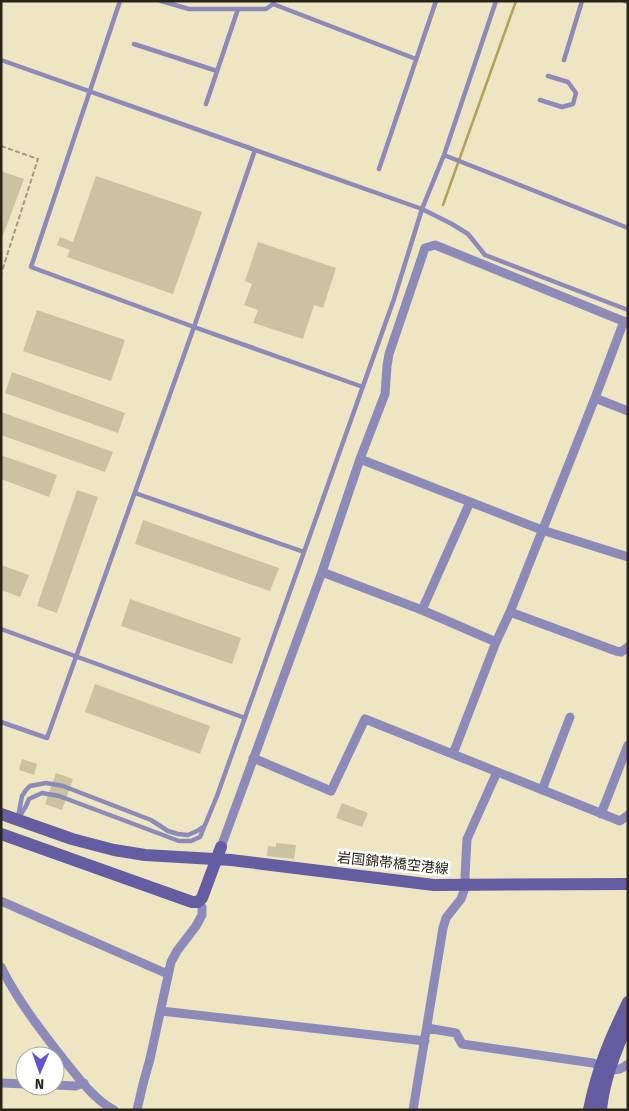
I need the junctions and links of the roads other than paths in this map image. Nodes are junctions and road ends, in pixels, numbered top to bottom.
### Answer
1 (120, 1) edge
2 (162, 1) edge
3 (436, 1) edge
4 (496, 1) edge
5 (582, 1) edge
6 (273, 3) edge
7 (238, 9) junction
8 (134, 44) dead end
9 (1, 60) edge
10 (416, 60) junction
11 (564, 60) dead end
12 (217, 71) junction
13 (548, 76) dead end
14 (90, 91) junction
15 (540, 100) dead end
16 (206, 104) dead end
17 (255, 150) junction
18 (444, 155) junction
19 (379, 169) dead end
20 (422, 209) junction
21 (628, 228) edge
22 (628, 310) edge
23 (626, 322) edge
24 (194, 327) junction
25 (363, 386) junction
26 (595, 398) junction
27 (628, 411) edge
28 (360, 459) junction
29 (135, 493) junction
30 (470, 502) junction
31 (542, 530) junction
32 (304, 552) junction
33 (628, 557) edge
34 (322, 572) junction
35 (422, 610) junction
36 (510, 612) junction
37 (1, 630) edge
38 (496, 642) junction
39 (628, 647) edge
40 (76, 657) junction
41 (570, 717) dead end
42 (245, 718) junction
43 (1, 722) edge
44 (628, 745) edge
45 (452, 754) junction
46 (253, 758) junction
47 (497, 772) junction
48 (542, 790) junction
49 (2, 814) edge
50 (601, 814) junction
51 (628, 815) edge
52 (17, 821) junction
53 (205, 825) junction
54 (1, 834) edge
55 (221, 847) joint
56 (216, 859) junction
57 (628, 884) edge
58 (466, 885) junction
59 (1, 901) edge
60 (198, 902) junction
61 (2, 970) edge
62 (168, 973) junction
63 (628, 1002) edge
64 (160, 1011) junction
65 (628, 1024) edge
66 (427, 1028) junction
67 (425, 1041) junction
68 (628, 1064) edge
69 (605, 1068) junction
70 (1, 1083) edge
71 (84, 1083) junction
72 (15, 1084) edge
73 (65, 1086) edge
74 (114, 1110) edge
75 (138, 1110) edge
76 (413, 1110) edge
77 (589, 1110) edge
78 (600, 1110) edge

1 - 14 lane
2 - 7 lane
3 - 10 lane
4 - 18 lane
5 - 11 lane
6 - 7 lane
6 - 10 lane
7 - 12 lane
8 - 12 lane
9 - 14 lane
10 - 19 lane
12 - 16 lane
13 - 15 lane
14 - 17 lane
14 - 24 lane
17 - 20 lane
17 - 24 lane
18 - 20 lane
18 - 21 lane
20 - 22 lane
20 - 25 lane
23 - 26 street
23 - 28 street
24 - 25 lane
24 - 29 lane
25 - 32 lane
26 - 27 street
26 - 31 street
28 - 30 street
28 - 34 street
29 - 32 lane
29 - 40 lane
30 - 31 street
30 - 35 street
31 - 33 street
31 - 36 street
32 - 42 lane
34 - 35 street
34 - 46 street
35 - 38 street
36 - 38 street
36 - 39 street
37 - 40 lane
38 - 45 street
40 - 42 lane
40 - 43 lane
41 - 48 street
42 - 53 lane
44 - 50 street
45 - 46 street
45 - 47 street
46 - 55 street
47 - 48 street
47 - 58 street
48 - 50 street
49 - 52 main road, 岩国錦帯橋空港線
50 - 51 street
52 - 53 lane
52 - 53 lane
52 - 56 main road, 岩国錦帯橋空港線
54 - 60 main road
55 - 56 main road
56 - 58 main road, 岩国錦帯橋空港線
56 - 60 main road
57 - 58 main road, 岩国錦帯橋空港線
58 - 66 street
59 - 62 street
60 - 62 street
61 - 71 street
62 - 64 street
63 - 69 main road
64 - 67 street
64 - 75 street
65 - 69 main road
66 - 67 street
66 - 69 street
67 - 76 street
68 - 69 street
69 - 77 main road
69 - 78 main road
70 - 72 street
71 - 73 street
71 - 74 street

